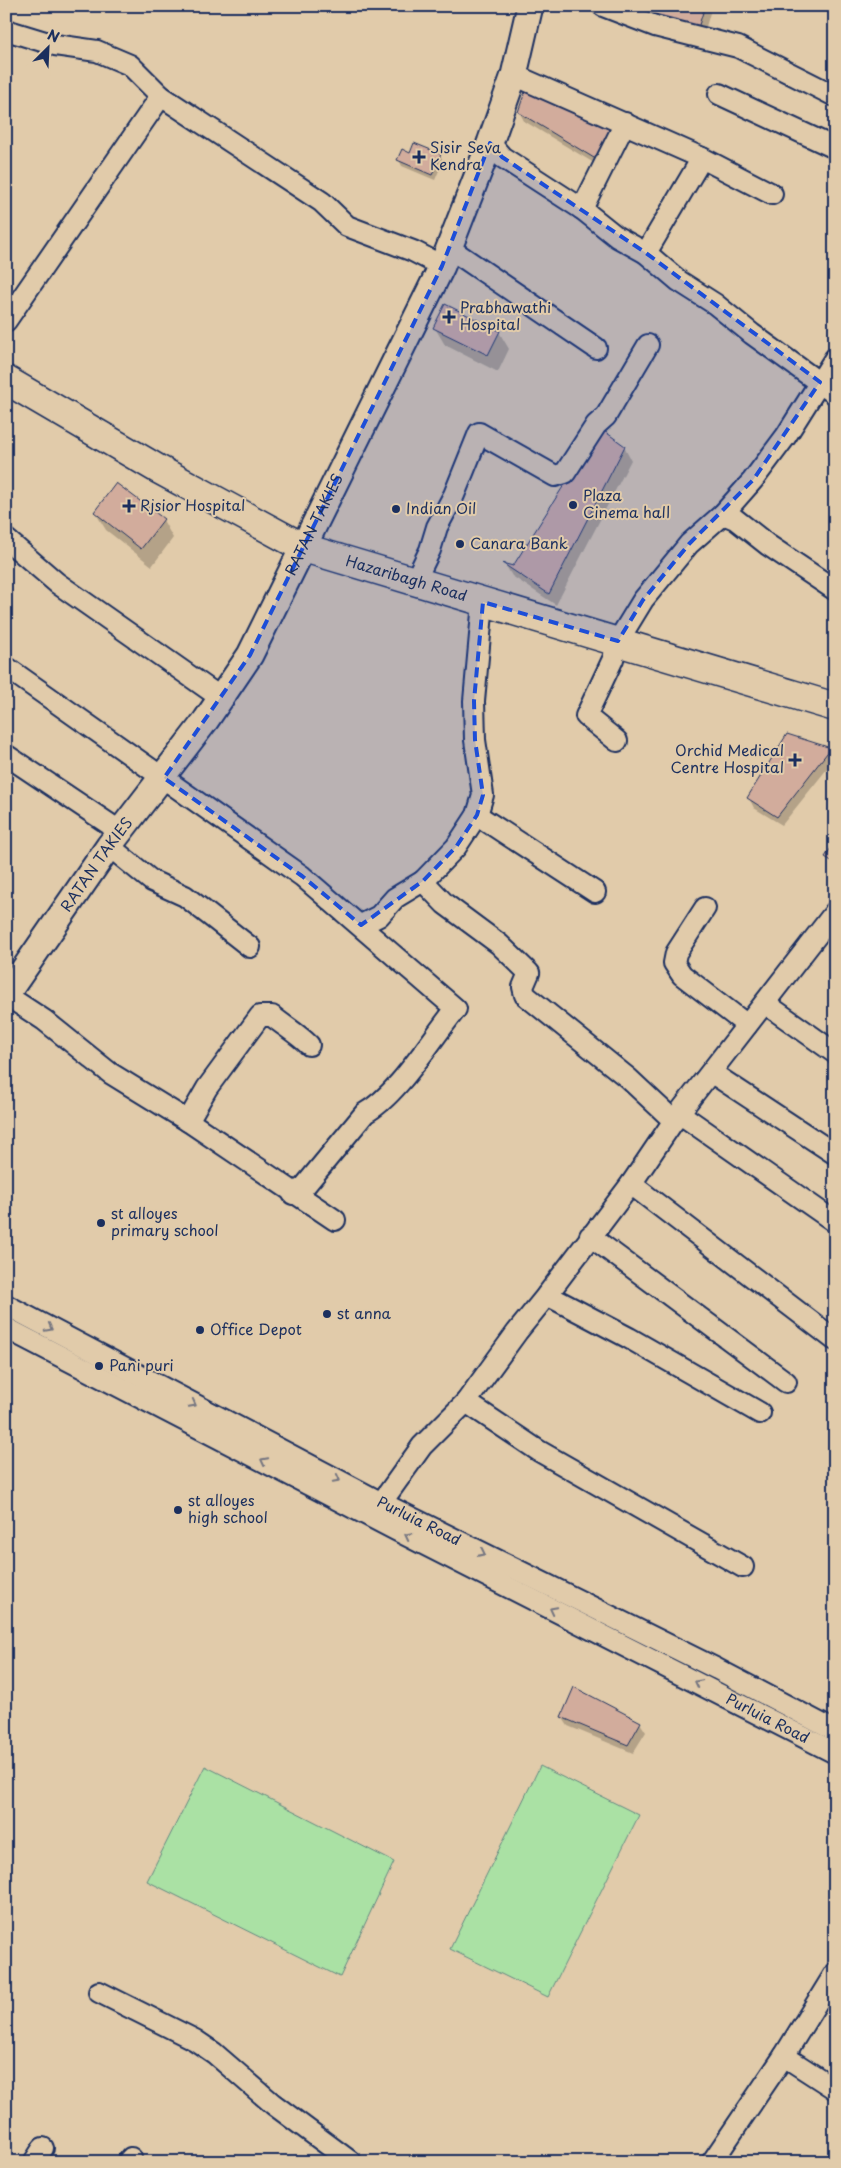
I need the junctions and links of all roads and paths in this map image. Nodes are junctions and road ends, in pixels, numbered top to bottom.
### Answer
1 (530, 6) edge
2 (603, 6) edge
3 (6, 30) edge
4 (514, 75) junction
5 (719, 94) dead end
6 (161, 96) junction
7 (835, 96) edge
8 (625, 123) junction
9 (490, 143) junction
10 (835, 148) edge
11 (702, 158) junction
12 (772, 194) dead end
13 (582, 209) junction
14 (646, 253) junction
15 (445, 257) junction
16 (6, 321) edge
17 (648, 345) dead end
18 (596, 348) dead end
19 (835, 358) edge
20 (6, 380) edge
21 (828, 388) edge
22 (723, 514) junction
23 (6, 540) edge
24 (304, 548) junction
25 (415, 581) junction
26 (835, 590) edge
27 (483, 602) junction
28 (618, 641) junction
29 (6, 667) edge
30 (221, 698) junction
31 (835, 707) edge
32 (617, 741) dead end
33 (6, 755) edge
34 (164, 778) junction
35 (478, 815) junction
36 (115, 839) junction
37 (423, 881) junction
38 (595, 892) dead end
39 (704, 908) dead end
40 (835, 912) edge
41 (361, 925) junction
42 (250, 947) dead end
43 (6, 995) edge
44 (766, 1004) junction
45 (747, 1025) junction
46 (309, 1045) dead end
47 (835, 1053) edge
48 (712, 1073) junction
49 (676, 1117) junction
50 (188, 1121) junction
51 (835, 1154) edge
52 (631, 1184) junction
53 (293, 1194) junction
54 (335, 1220) dead end
55 (835, 1222) edge
56 (590, 1236) junction
57 (547, 1296) junction
58 (6, 1305) edge
59 (6, 1328) edge
60 (835, 1340) edge
61 (786, 1382) dead end
62 (466, 1402) junction
63 (760, 1413) dead end
64 (376, 1510) junction
65 (743, 1567) dead end
66 (835, 1731) edge
67 (835, 1753) edge
68 (835, 1973) edge
69 (99, 1992) dead end
70 (784, 2056) junction
71 (835, 2089) edge
72 (351, 2162) edge
73 (712, 2162) edge

1 - 4 street, RATAN TAKIES
2 - 7 street
3 - 6 street
4 - 8 street
4 - 9 street, RATAN TAKIES
5 - 10 street
6 - 15 street
6 - 16 street
8 - 11 street
8 - 13 street
9 - 13 street
9 - 15 street, RATAN TAKIES
11 - 12 street
11 - 14 street
13 - 14 street
14 - 21 street
15 - 18 street
15 - 24 street, RATAN TAKIES
17 - 25 street
19 - 21 street
20 - 24 main road, Hazaribagh Road
21 - 22 street
22 - 26 street
22 - 28 street
23 - 30 street
24 - 25 main road, Hazaribagh Road
24 - 30 street, RATAN TAKIES
25 - 27 main road, Hazaribagh Road
27 - 28 main road, Hazaribagh Road
27 - 35 street
28 - 31 main road, Hazaribagh Road
28 - 32 street
29 - 34 street
30 - 34 street, RATAN TAKIES
33 - 36 street
34 - 36 street, RATAN TAKIES
34 - 41 street
35 - 37 street
35 - 38 street
36 - 42 street
36 - 43 street, RATAN TAKIES
37 - 41 street
37 - 49 street
39 - 45 street
40 - 44 street
41 - 53 street
43 - 50 street
44 - 45 street
44 - 47 street
45 - 48 street
46 - 50 street
48 - 49 street
48 - 51 street
49 - 52 street
49 - 55 street
50 - 53 street
52 - 56 street
52 - 60 street
53 - 54 street
56 - 57 street
56 - 61 street
57 - 62 street
57 - 63 street
58 -> 64 street, Purluia Road
64 -> 59 street, Purluia Road
62 - 64 street
62 - 65 street
64 -> 66 street, Purluia Road
67 -> 64 street, Purluia Road
68 - 70 street
69 - 72 street
70 - 71 street
70 - 73 street

